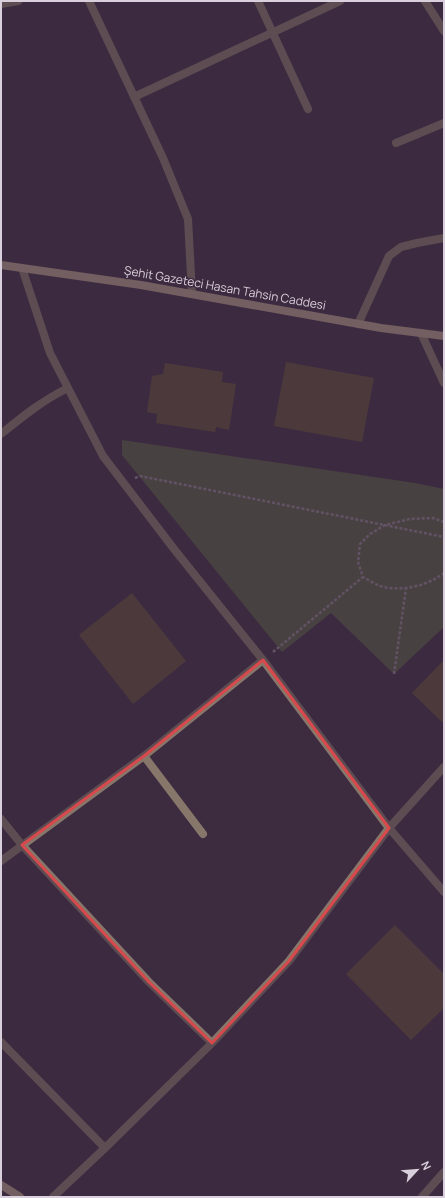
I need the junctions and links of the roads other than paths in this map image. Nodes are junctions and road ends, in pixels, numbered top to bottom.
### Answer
1 (18, 1) edge
2 (89, 1) edge
3 (258, 1) edge
4 (340, 1) edge
5 (425, 1) edge
6 (1, 4) edge
7 (444, 31) edge
8 (272, 32) junction
9 (134, 97) junction
10 (308, 109) dead end
11 (444, 122) edge
12 (396, 143) dead end
13 (444, 238) edge
14 (1, 265) edge
15 (22, 268) junction
16 (192, 294) junction
17 (358, 324) junction
18 (420, 333) junction
19 (444, 336) edge
20 (444, 383) edge
21 (68, 388) junction
22 (1, 434) edge
23 (263, 660) junction
24 (144, 756) junction
25 (444, 767) edge
26 (1, 819) edge
27 (389, 828) junction
28 (203, 834) dead end
29 (22, 845) junction
30 (1, 861) edge
31 (444, 892) edge
32 (1, 1042) edge
33 (212, 1043) junction
34 (105, 1148) junction
35 (444, 1172) edge
36 (1, 1185) edge
37 (20, 1197) edge
38 (53, 1197) edge
39 (422, 1197) edge

1 - 6 street
2 - 9 street
3 - 8 street
4 - 8 street
5 - 7 street
8 - 9 street
8 - 10 street
9 - 16 street
11 - 12 street
13 - 17 street
14 - 15 street, Şehit Gazeteci Hasan Tahsin Caddesi
15 - 16 street, Şehit Gazeteci Hasan Tahsin Caddesi
15 - 21 street
16 - 17 street, Şehit Gazeteci Hasan Tahsin Caddesi
17 - 18 street, Şehit Gazeteci Hasan Tahsin Caddesi
18 - 19 street, Şehit Gazeteci Hasan Tahsin Caddesi
18 - 20 street
21 - 22 street
21 - 23 street
23 - 24 street
23 - 27 street
24 - 28 street
24 - 29 street
25 - 27 street
26 - 29 street
27 - 31 street
27 - 33 street
29 - 30 street
29 - 33 street
32 - 34 street
33 - 34 street
34 - 38 street
35 - 39 street
36 - 37 street

